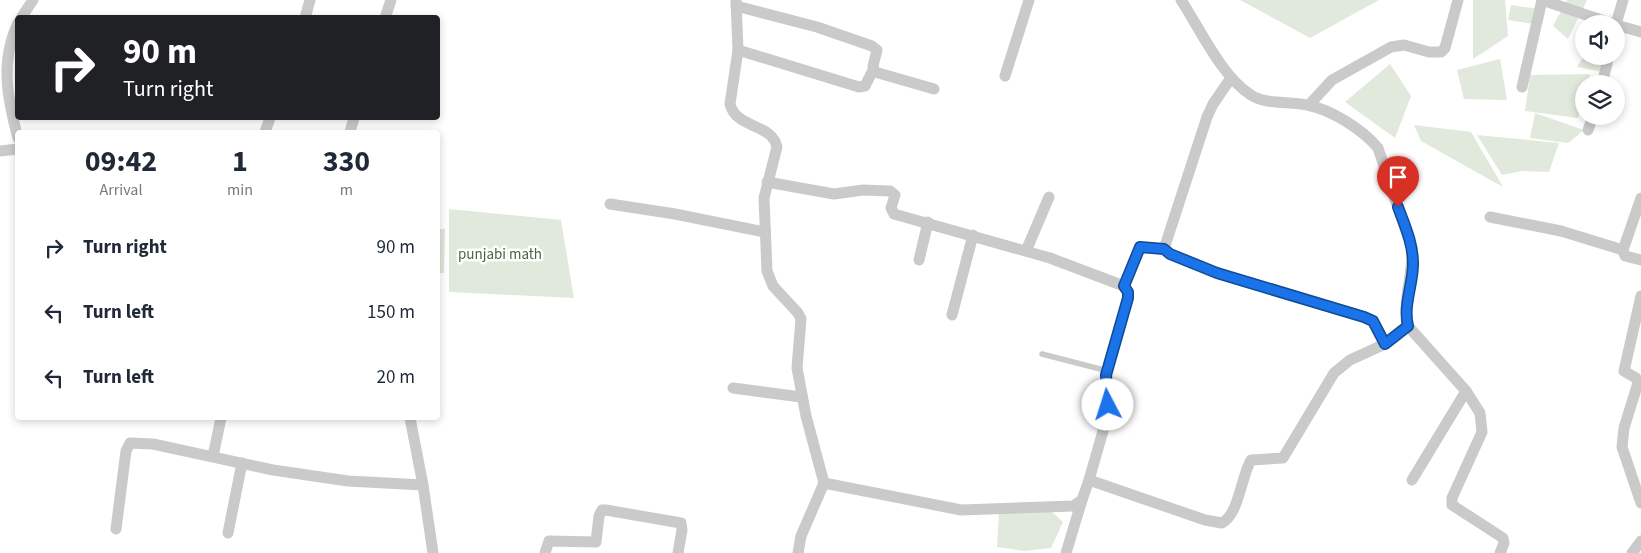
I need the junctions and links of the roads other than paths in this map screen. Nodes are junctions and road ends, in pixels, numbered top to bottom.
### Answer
1 (33, 0) edge
2 (310, 0) edge
3 (391, 0) edge
4 (1029, 0) edge
5 (1181, 0) edge
6 (1458, 0) edge
7 (1542, 0) edge
8 (1623, 0) edge
9 (736, 3) edge
10 (23, 15) edge
11 (306, 15) edge
12 (386, 15) edge
13 (1588, 15) edge
14 (1618, 15) edge
15 (1625, 27) edge
16 (15, 29) edge
17 (1641, 32) edge
18 (738, 50) junction
19 (873, 70) junction
20 (1005, 76) dead end
21 (1231, 78) junction
22 (1522, 86) dead end
23 (934, 89) dead end
24 (1309, 105) junction
25 (1590, 125) edge
26 (1588, 130) dead end
27 (15, 139) edge
28 (15, 149) edge
29 (0, 151) edge
30 (767, 182) junction
31 (1049, 197) dead end
32 (1641, 198) edge
33 (610, 204) dead end
34 (1490, 217) dead end
35 (928, 222) junction
36 (766, 232) junction
37 (972, 235) junction
38 (1164, 249) junction
39 (1623, 250) junction
40 (1026, 251) junction
41 (919, 260) dead end
42 (1641, 260) edge
43 (1124, 286) junction
44 (1641, 296) edge
45 (952, 315) dead end
46 (1408, 326) junction
47 (1385, 344) junction
48 (1042, 354) dead end
49 (1108, 371) junction
50 (733, 388) dead end
51 (1466, 391) junction
52 (801, 397) junction
53 (221, 420) edge
54 (410, 420) edge
55 (213, 456) junction
56 (242, 463) junction
57 (1089, 480) junction
58 (1412, 480) dead end
59 (824, 483) junction
60 (423, 484) junction
61 (1082, 500) junction
62 (1641, 503) edge
63 (116, 529) dead end
64 (228, 532) dead end
65 (1641, 541) edge
66 (433, 553) edge
67 (545, 553) edge
68 (678, 553) edge
69 (798, 553) edge
70 (1066, 553) edge
71 (1500, 553) edge
72 (1632, 553) edge

1 - 10 street
2 - 11 street
3 - 12 street
4 - 20 street
5 - 21 street
6 - 24 street
7 - 13 street
7 - 22 street
8 - 14 street
9 - 18 street
9 - 19 street
15 - 17 street
16 - 27 street
18 - 19 street
18 - 30 street
19 - 23 street
21 - 24 street
21 - 38 street
24 - 46 street
25 - 26 street
28 - 29 street
30 - 35 street
30 - 36 street
31 - 40 street
32 - 39 street
33 - 36 street
34 - 39 street
35 - 37 street
35 - 41 street
36 - 52 street
37 - 40 street
37 - 45 street
38 - 43 street
38 - 47 street
39 - 42 street
40 - 43 street
43 - 49 street
44 - 62 street
46 - 47 street
46 - 51 street
47 - 57 street
48 - 49 lane
49 - 57 street
50 - 52 street
51 - 58 street
51 - 71 street
52 - 59 street
53 - 55 street
54 - 60 street
55 - 56 street
55 - 63 street
56 - 60 street
56 - 64 street
57 - 61 street
59 - 61 street
59 - 69 street
60 - 66 street
61 - 70 street
65 - 72 street
67 - 68 street

